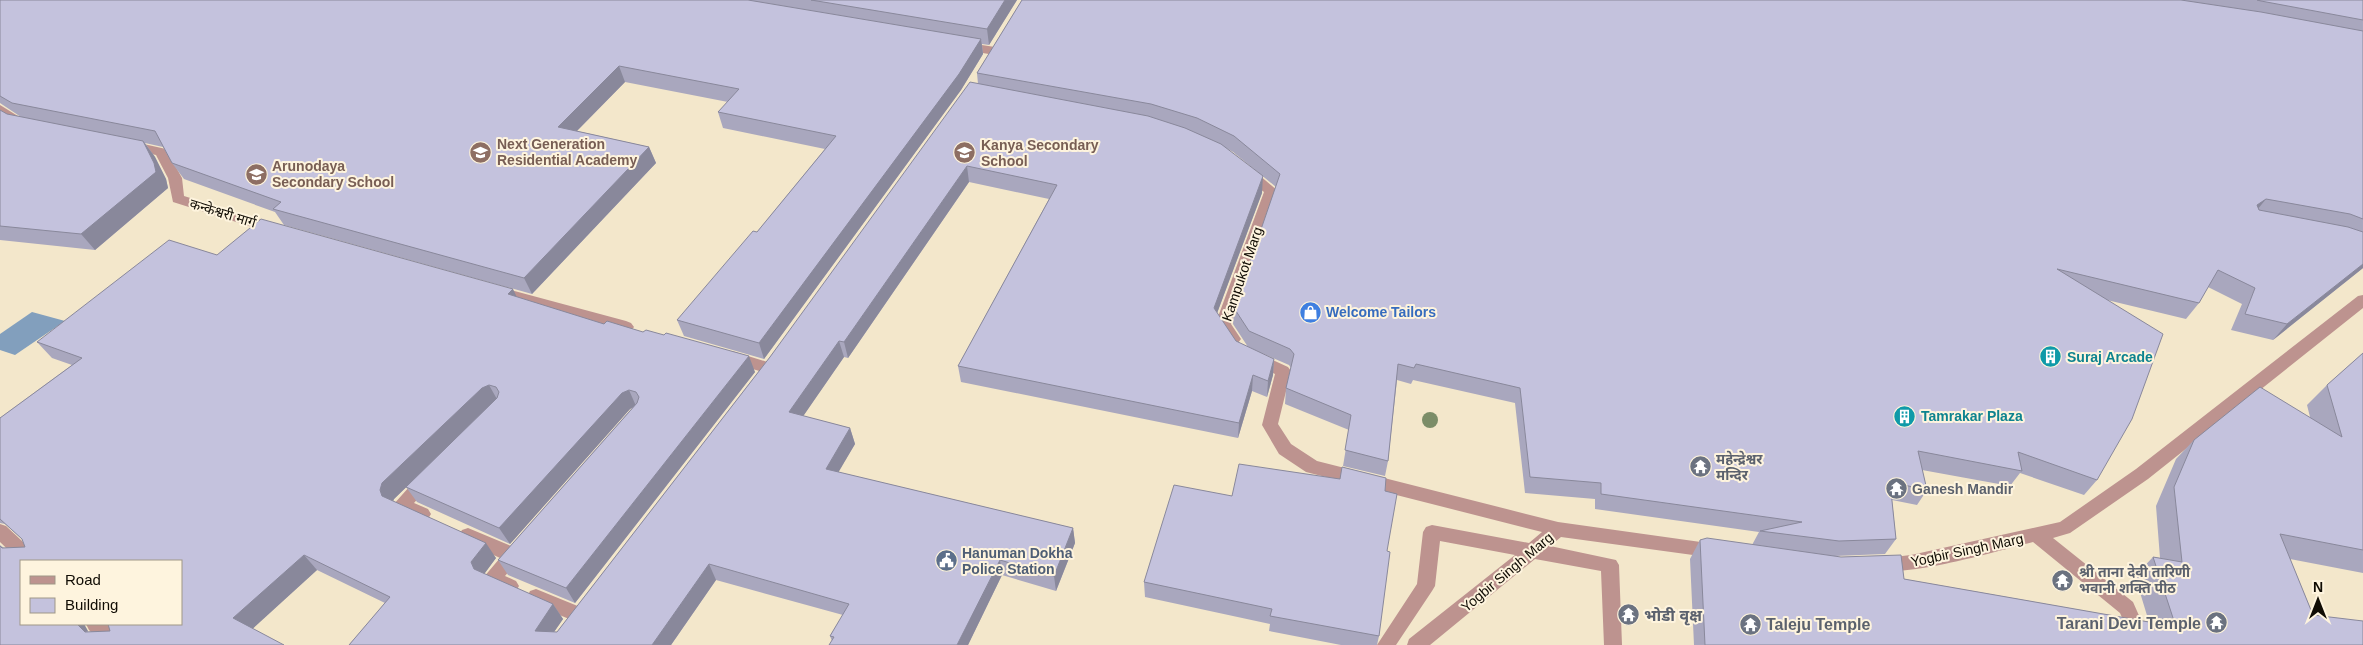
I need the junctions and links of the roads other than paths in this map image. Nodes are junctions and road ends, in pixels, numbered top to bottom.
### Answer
1 (946, 43) edge
2 (995, 51) edge
3 (0, 109) edge
4 (38, 127) edge
5 (119, 142) edge
6 (1234, 162) edge
7 (292, 234) edge
8 (483, 287) edge
9 (2363, 300) edge
10 (636, 330) edge
11 (780, 352) edge
12 (722, 354) edge
13 (769, 368) junction
14 (757, 383) edge
15 (436, 470) edge
16 (435, 520) edge
17 (452, 528) edge
18 (1558, 529) junction
19 (0, 531) edge
20 (2037, 535) junction
21 (526, 540) edge
22 (1732, 553) edge
23 (512, 555) junction
24 (31, 560) edge
25 (1866, 564) edge
26 (590, 600) edge
27 (579, 615) junction
28 (96, 625) edge
29 (567, 630) edge
30 (117, 645) edge
31 (1386, 645) edge
32 (1416, 645) edge
33 (1612, 645) edge
34 (2143, 645) edge

1 - 2 street
3 - 4 street
5 - 7 street, कन्केश्वरी मार्ग
6 - 18 street, Kampukot Marg
8 - 10 street
9 - 20 street, Yogbir Singh Marg
11 - 13 street
12 - 13 street
13 - 14 street
15 - 16 street
17 - 23 street
18 - 22 street, Yogbir Singh Marg
18 - 32 street, Yogbir Singh Marg
19 - 24 street
20 - 25 street, Yogbir Singh Marg
20 - 34 street
21 - 23 street
23 - 27 street
26 - 27 street
27 - 29 street
28 - 30 street
31 - 33 street

